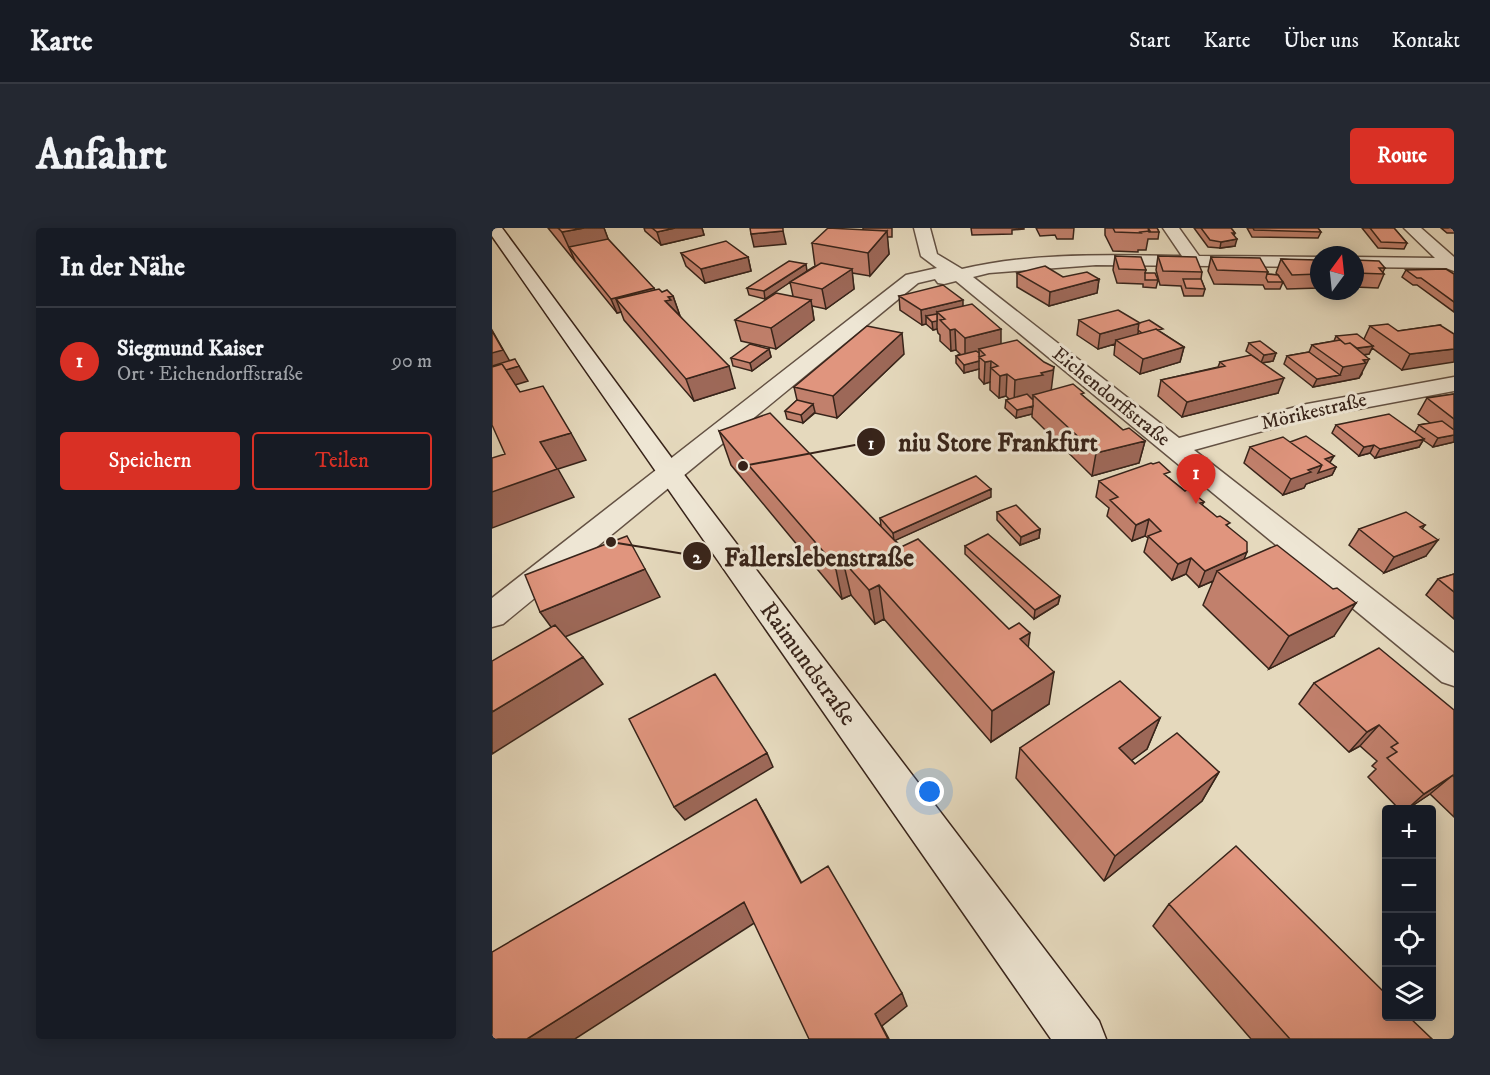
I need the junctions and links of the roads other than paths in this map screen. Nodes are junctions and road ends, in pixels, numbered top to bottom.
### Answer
1 (494, 228) edge
2 (922, 228) edge
3 (1171, 228) edge
4 (1412, 228) edge
5 (928, 256) junction
6 (1193, 260) junction
7 (1310, 262) edge
8 (1364, 262) edge
9 (1453, 264) edge
10 (960, 276) junction
11 (904, 285) junction
12 (1454, 384) edge
13 (1174, 447) junction
14 (669, 474) junction
15 (492, 615) edge
16 (1454, 672) edge
17 (1081, 1039) edge

1 - 14 street, Raimundstraße
2 - 5 street
3 - 6 street
4 - 9 street
5 - 10 street, Eichendorffstraße
5 - 11 street
6 - 7 street
6 - 10 street
8 - 9 street
10 - 11 street
10 - 13 street, Eichendorffstraße
11 - 14 street
12 - 13 street, Mörikestraße
13 - 16 street, Eichendorffstraße
14 - 15 street
14 - 17 street, Raimundstraße

